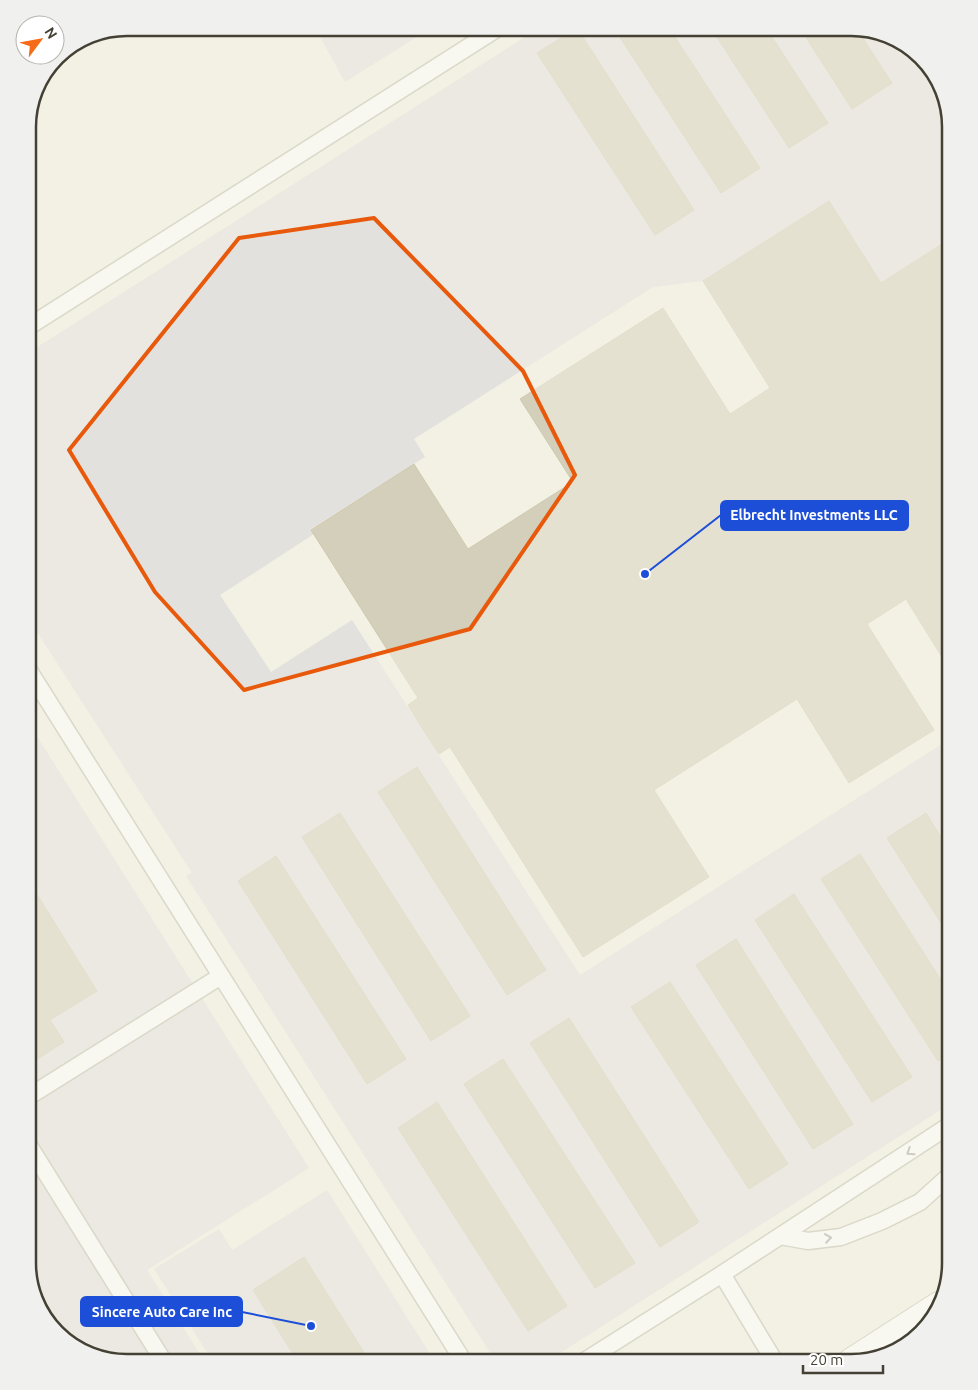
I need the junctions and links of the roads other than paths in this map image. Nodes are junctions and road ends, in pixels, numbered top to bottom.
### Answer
1 (485, 36) edge
2 (36, 322) edge
3 (36, 682) edge
4 (221, 976) junction
5 (36, 1092) edge
6 (942, 1130) edge
7 (36, 1157) edge
8 (942, 1182) edge
9 (780, 1236) junction
10 (722, 1274) junction
11 (925, 1315) edge
12 (867, 1352) edge
13 (159, 1354) edge
14 (459, 1354) edge
15 (596, 1354) edge
16 (770, 1354) edge

1 - 2 lane
3 - 4 lane
4 - 5 lane
4 - 14 lane
6 -> 9 lane
7 - 13 lane
9 -> 8 lane
9 - 10 lane
10 - 15 lane
10 - 16 lane
11 - 12 street

